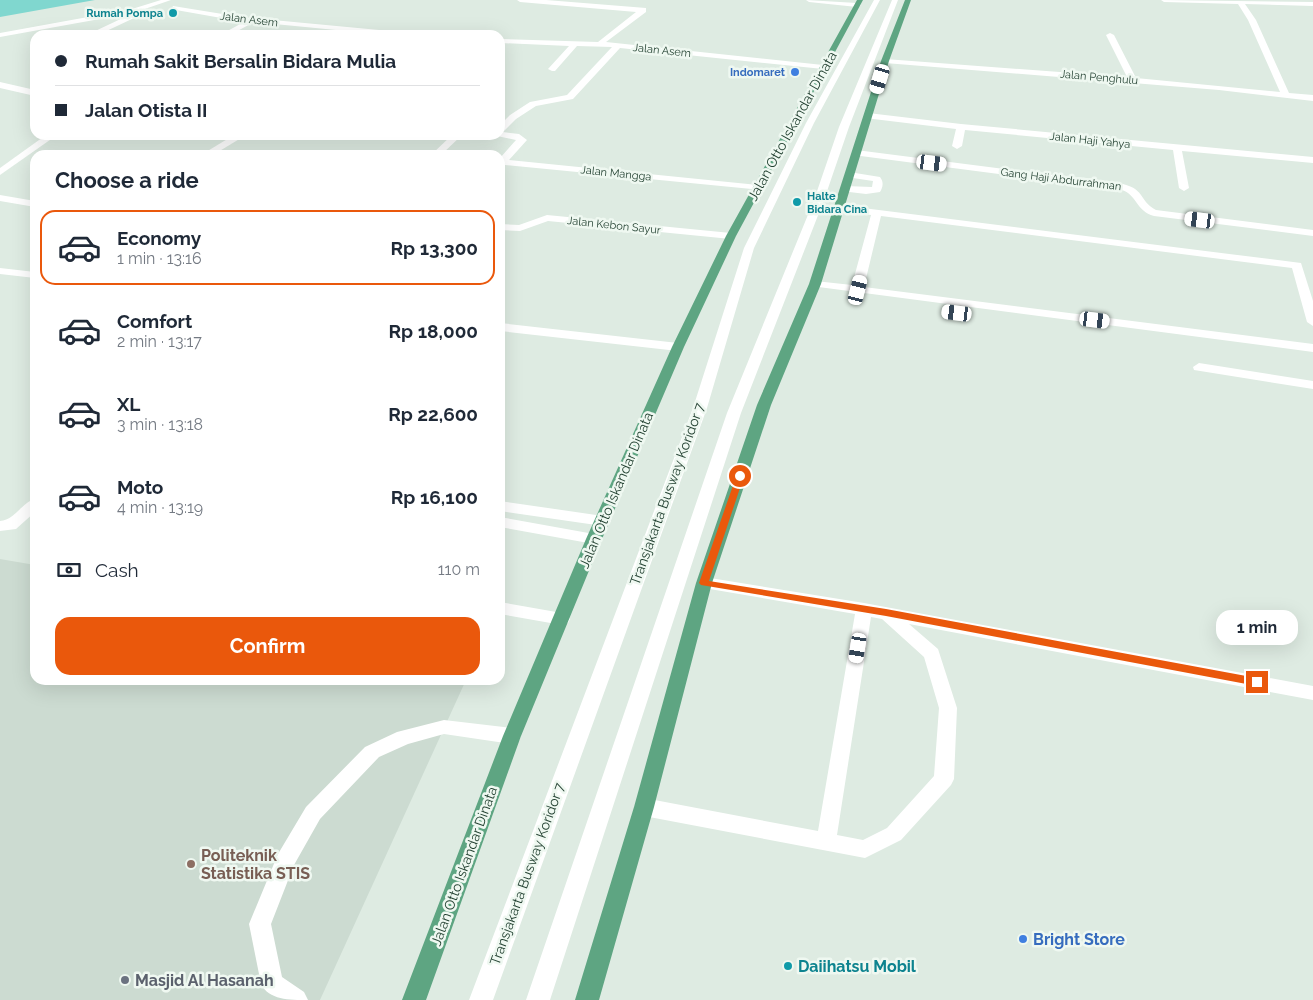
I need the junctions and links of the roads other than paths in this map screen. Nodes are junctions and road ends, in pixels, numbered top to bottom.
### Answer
1 (168, 0) edge
2 (520, 0) edge
3 (809, 0) edge
4 (877, 0) edge
5 (895, 0) edge
6 (908, 0) edge
7 (1164, 0) edge
8 (1240, 2) junction
9 (859, 3) edge
10 (1313, 4) edge
11 (176, 8) dead end
12 (133, 11) junction
13 (254, 20) junction
14 (102, 30) edge
15 (234, 30) edge
16 (359, 30) edge
17 (0, 35) edge
18 (1110, 35) dead end
19 (505, 41) edge
20 (575, 44) junction
21 (599, 45) junction
22 (618, 45) junction
23 (885, 61) junction
24 (823, 67) junction
25 (552, 69) dead end
26 (1132, 79) junction
27 (0, 85) edge
28 (30, 92) edge
29 (1286, 95) junction
30 (1313, 98) edge
31 (868, 116) junction
32 (505, 125) edge
33 (961, 127) junction
34 (505, 135) edge
35 (45, 140) edge
36 (233, 140) edge
37 (452, 140) edge
38 (957, 146) dead end
39 (1176, 148) junction
40 (31, 150) edge
41 (215, 150) edge
42 (441, 150) edge
43 (30, 151) edge
44 (856, 153) junction
45 (505, 158) edge
46 (505, 160) edge
47 (1313, 160) edge
48 (0, 172) edge
49 (849, 175) junction
50 (758, 188) junction
51 (1184, 188) dead end
52 (845, 189) junction
53 (0, 198) edge
54 (30, 203) edge
55 (839, 208) junction
56 (877, 212) junction
57 (505, 226) edge
58 (1313, 233) edge
59 (731, 236) junction
60 (0, 272) edge
61 (30, 275) edge
62 (813, 289) junction
63 (858, 290) junction
64 (1012, 320) dead end
65 (1313, 322) edge
66 (505, 328) edge
67 (678, 347) junction
68 (1313, 348) edge
69 (1199, 367) dead end
70 (1313, 385) edge
71 (505, 507) edge
72 (30, 509) edge
73 (602, 520) junction
74 (505, 523) edge
75 (0, 526) edge
76 (594, 539) junction
77 (704, 583) junction
78 (505, 609) edge
79 (864, 609) junction
80 (886, 612) junction
81 (562, 619) junction
82 (1313, 693) edge
83 (512, 736) junction
84 (644, 808) junction
85 (826, 842) junction
86 (296, 1000) edge
87 (414, 1000) edge
88 (481, 1000) edge
89 (538, 1000) edge
90 (587, 1000) edge

1 - 12 street
2 - 21 street
3 - 9 street
4 - 88 street, Transjakarta Busway Koridor 7
5 - 89 street
6 - 23 main road
7 - 8 street
8 - 10 street
8 - 29 street
9 - 24 main road, Jalan Otto Iskandar Dinata
11 - 13 street, Jalan Asem
12 - 14 street
12 - 17 street
13 - 15 street
13 - 16 street, Jalan Asem
18 - 26 street
19 - 20 street, Jalan Asem
20 - 21 street, Jalan Asem
20 - 25 street
21 - 22 street, Jalan Asem
22 - 24 street, Jalan Asem
22 - 32 street
23 - 26 street, Jalan Penghulu
23 - 31 main road
24 - 50 main road, Jalan Otto Iskandar Dinata
26 - 29 street, Jalan Penghulu
27 - 28 street
29 - 30 street, Jalan Penghulu
31 - 33 street, Jalan Haji Yahya
31 - 44 main road
33 - 38 street
33 - 39 street, Jalan Haji Yahya
34 - 45 street, Jalan Mangga
35 - 40 street
36 - 41 street
37 - 42 street
39 - 47 street, Jalan Haji Yahya
39 - 51 street
43 - 48 street
44 - 49 main road
44 - 58 street, Gang Haji Abdurrahman
46 - 50 street, Jalan Mangga
49 - 52 main road
49 - 52 street
50 - 59 main road, Jalan Otto Iskandar Dinata
52 - 55 main road
53 - 54 street
55 - 56 street
55 - 62 main road
56 - 63 street
56 - 65 street
57 - 59 street, Jalan Kebon Sayur
59 - 67 main road, Jalan Otto Iskandar Dinata
60 - 61 street
62 - 63 street
62 - 64 street
62 - 77 main road
63 - 68 street
66 - 67 street
67 - 73 main road, Jalan Otto Iskandar Dinata
69 - 70 street
71 - 73 street
72 - 75 street
73 - 76 main road, Jalan Otto Iskandar Dinata
74 - 76 street
76 - 81 main road, Jalan Otto Iskandar Dinata
77 - 79 street
77 - 84 main road
78 - 81 street
79 - 80 street
79 - 85 street
80 - 82 street
80 - 85 street
81 - 83 main road, Jalan Otto Iskandar Dinata
83 - 86 street
83 - 87 main road, Jalan Otto Iskandar Dinata
84 - 85 street
84 - 90 main road

